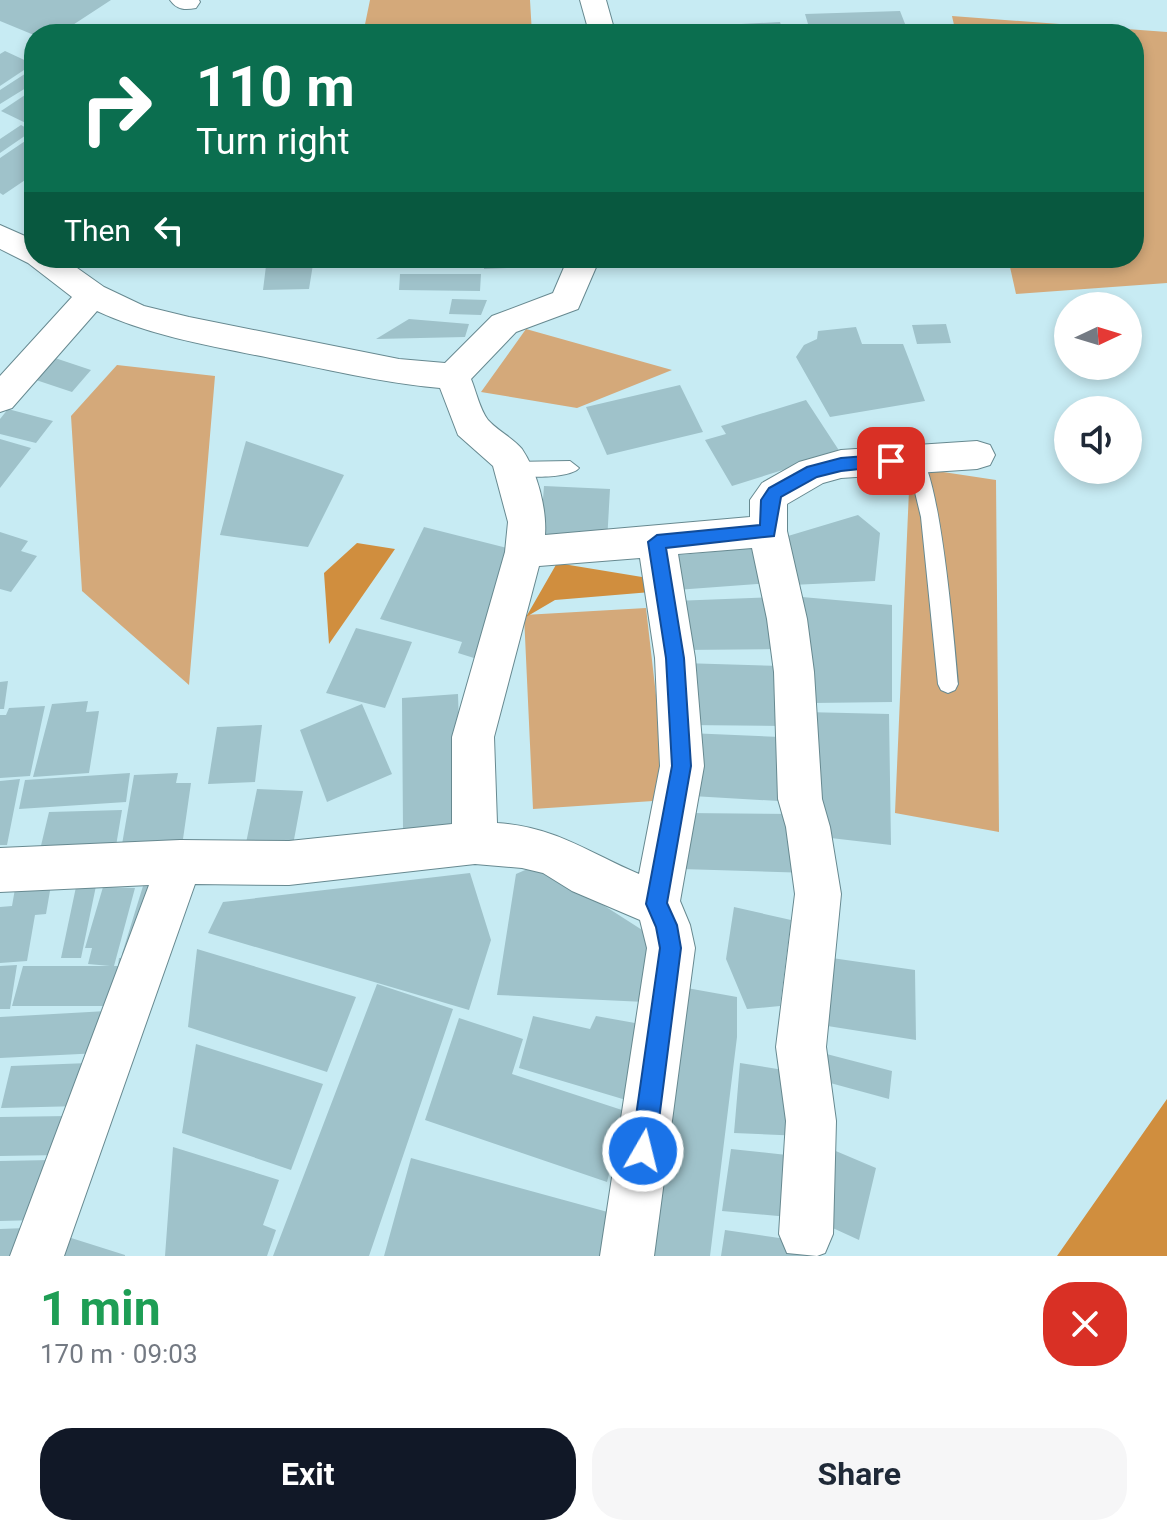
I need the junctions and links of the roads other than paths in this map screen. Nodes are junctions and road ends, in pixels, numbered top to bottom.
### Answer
1 (593, 0) edge
2 (600, 24) edge
3 (0, 235) edge
4 (24, 248) edge
5 (55, 268) edge
6 (580, 268) edge
7 (92, 295) junction
8 (453, 376) junction
9 (0, 399) edge
10 (977, 455) dead end
11 (916, 459) junction
12 (570, 468) dead end
13 (512, 469) junction
14 (768, 531) junction
15 (657, 542) junction
16 (524, 552) junction
17 (948, 684) dead end
18 (475, 843) junction
19 (180, 862) junction
20 (0, 870) edge
21 (656, 904) junction
22 (806, 1234) dead end
23 (37, 1256) edge
24 (627, 1256) edge

1 - 2 street
3 - 4 street
5 - 7 street
6 - 8 street
7 - 8 street
7 - 9 street
8 - 13 street
10 - 11 street
11 - 14 street
11 - 17 lane
12 - 13 lane
13 - 16 street
14 - 15 street
14 - 22 street
15 - 16 street
15 - 21 street
16 - 18 street
18 - 19 street
18 - 21 street
19 - 20 street
19 - 23 street
21 - 24 street

